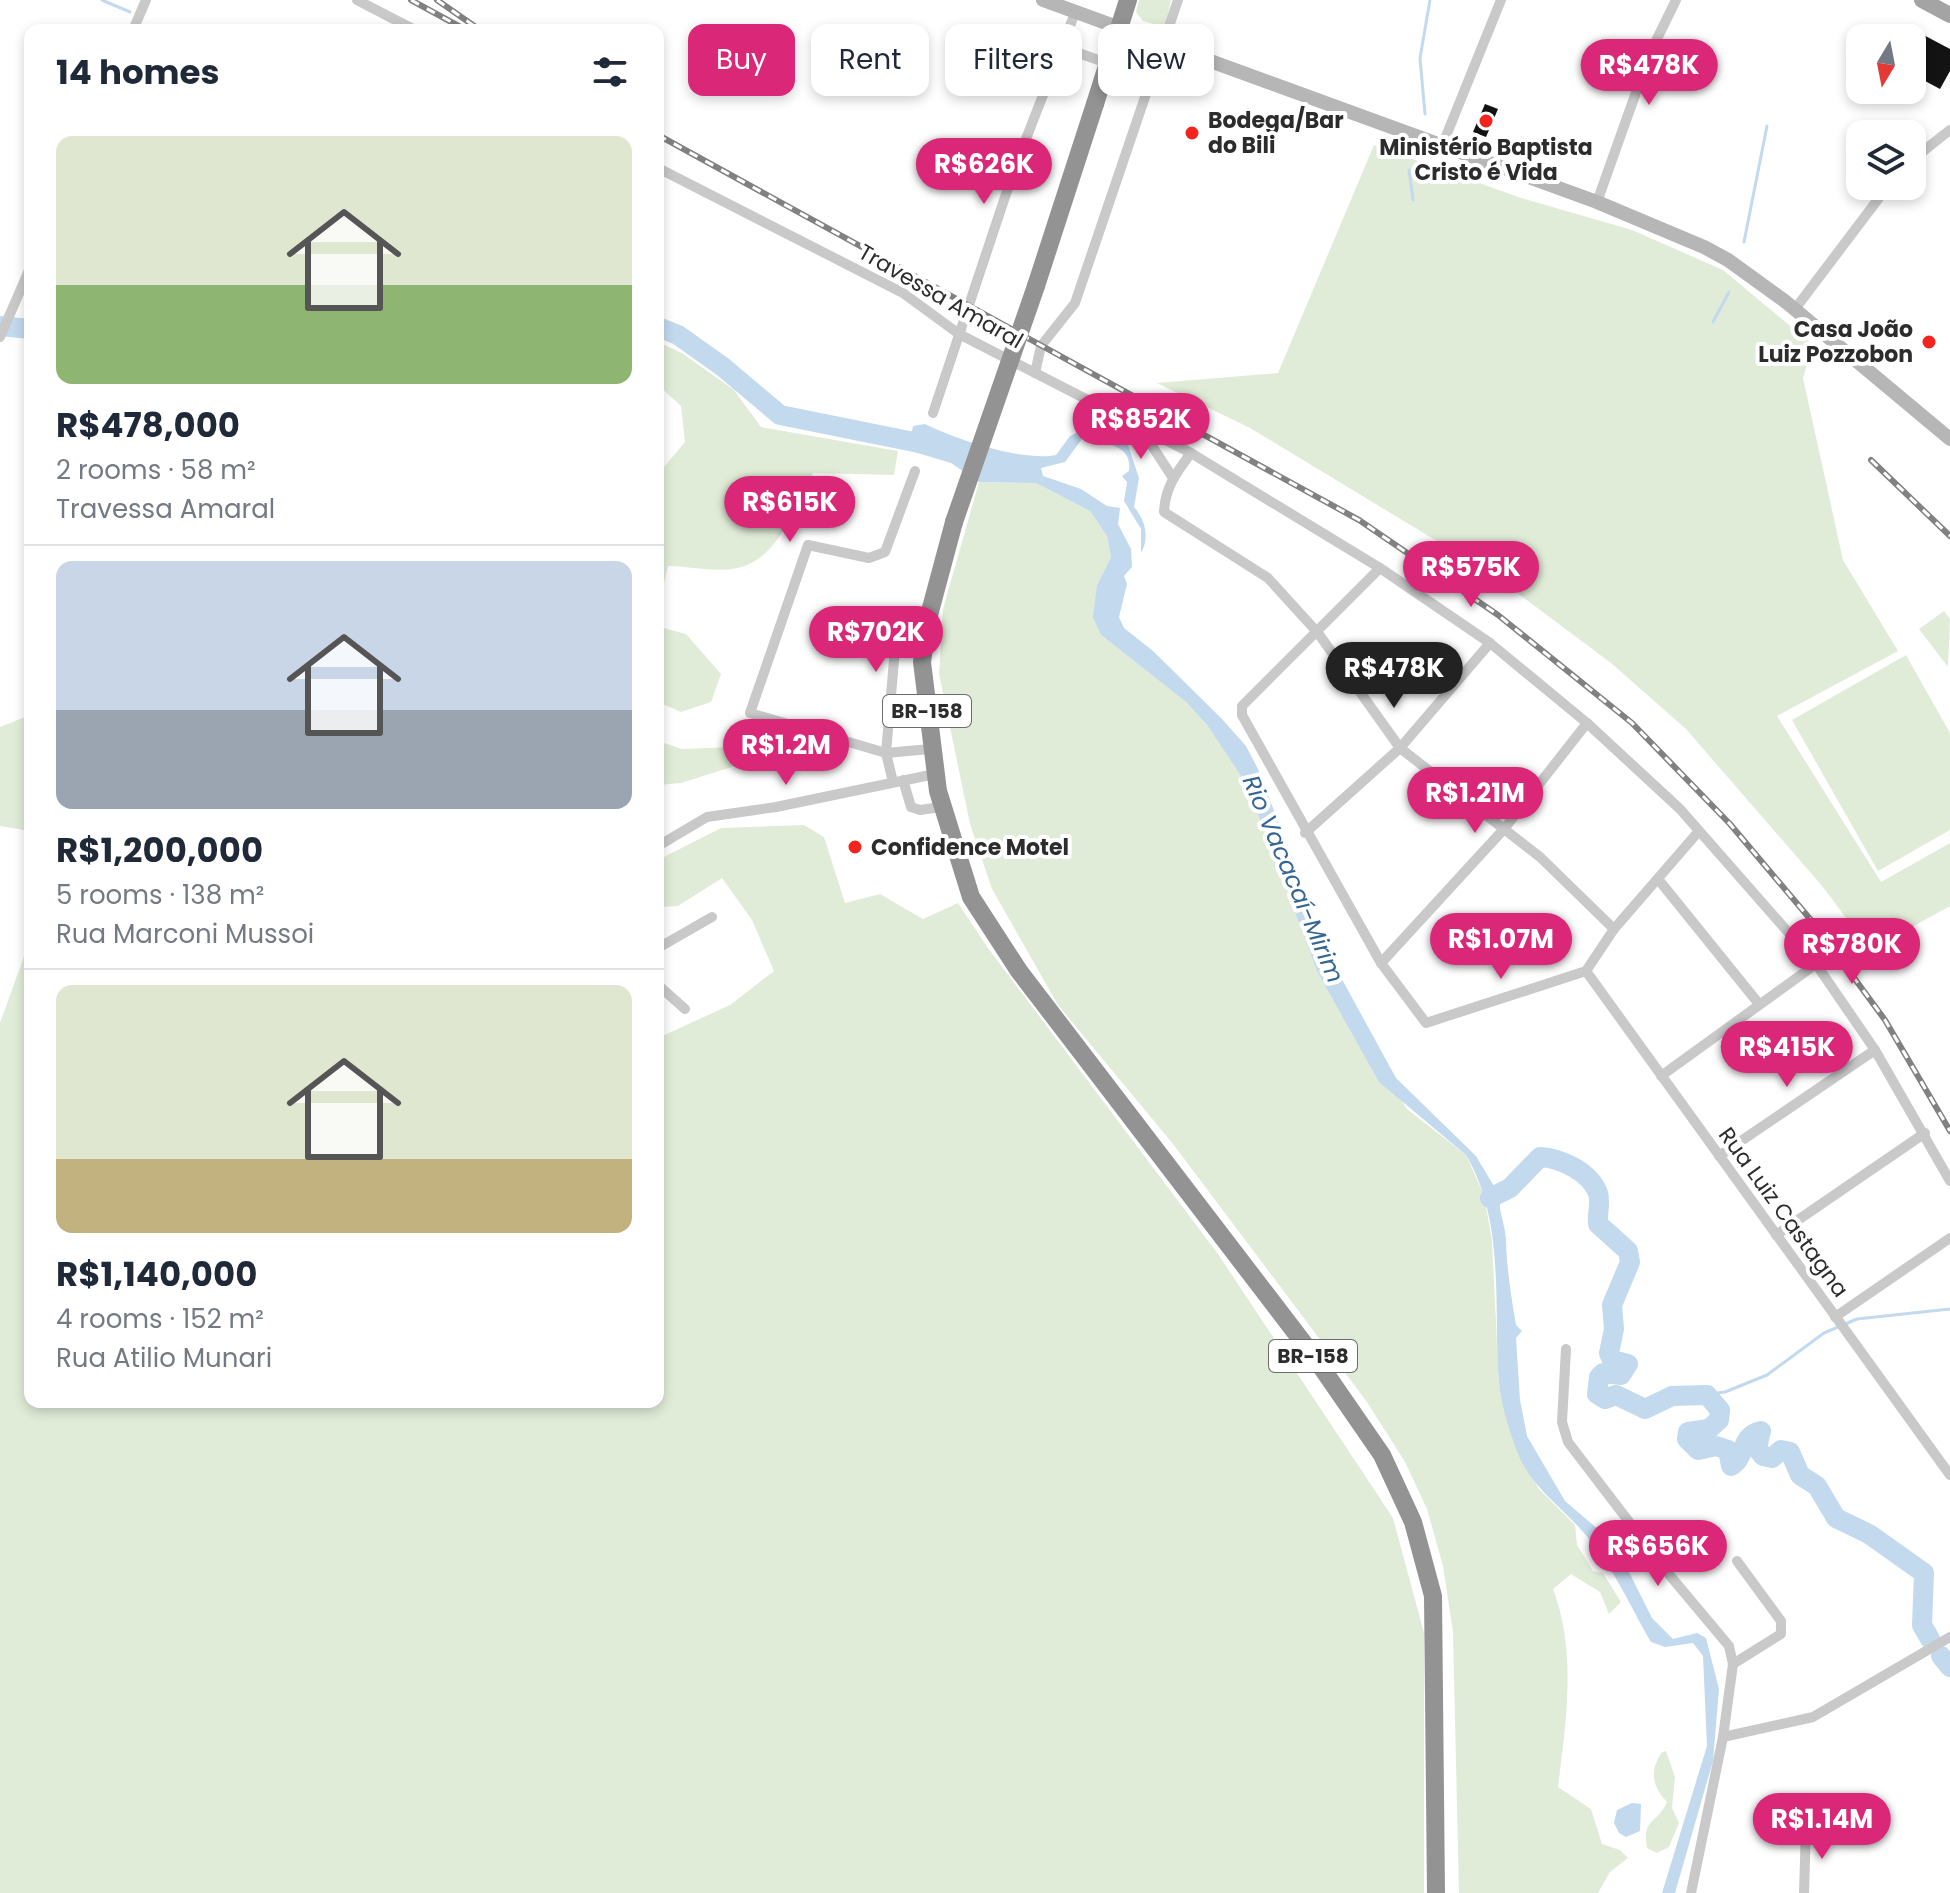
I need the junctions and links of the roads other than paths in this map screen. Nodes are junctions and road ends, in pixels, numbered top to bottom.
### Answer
1 (146, 0) edge
2 (357, 0) edge
3 (1043, 0) edge
4 (1128, 0) edge
5 (1178, 0) edge
6 (1501, 0) edge
7 (1676, 0) edge
8 (1922, 0) edge
9 (1075, 13) junction
10 (1950, 15) edge
11 (136, 24) edge
12 (403, 24) edge
13 (1071, 24) edge
14 (1105, 24) edge
15 (1170, 24) edge
16 (1214, 63) edge
17 (1043, 96) edge
18 (1145, 96) edge
19 (1950, 130) edge
20 (1442, 146) junction
21 (1926, 149) edge
22 (664, 171) edge
23 (1877, 200) edge
24 (1597, 202) junction
25 (24, 282) edge
26 (1795, 309) junction
27 (959, 334) junction
28 (0, 337) edge
29 (1035, 373) junction
30 (933, 413) dead end
31 (1139, 426) junction
32 (1950, 439) edge
33 (1191, 453) junction
34 (915, 471) dead end
35 (1173, 478) junction
36 (1380, 568) junction
37 (925, 632) junction
38 (1318, 633) junction
39 (1490, 643) junction
40 (1587, 723) junction
41 (1400, 748) junction
42 (930, 749) junction
43 (886, 753) junction
44 (935, 774) junction
45 (898, 781) junction
46 (941, 807) junction
47 (1504, 829) junction
48 (1699, 831) junction
49 (1305, 833) junction
50 (664, 842) edge
51 (1658, 879) junction
52 (712, 917) dead end
53 (1614, 929) junction
54 (664, 945) edge
55 (1381, 963) junction
56 (1816, 964) junction
57 (1586, 971) junction
58 (664, 990) edge
59 (1759, 1004) junction
60 (685, 1009) dead end
61 (1875, 1050) junction
62 (1661, 1076) junction
63 (1925, 1133) junction
64 (1719, 1156) junction
65 (1950, 1181) edge
66 (1776, 1235) junction
67 (1950, 1238) edge
68 (1835, 1317) junction
69 (1566, 1349) dead end
70 (1950, 1475) edge
71 (1737, 1561) dead end
72 (1950, 1637) edge
73 (1733, 1664) junction
74 (1723, 1737) junction
75 (1806, 1827) dead end
76 (1436, 1893) edge
77 (1691, 1893) edge
78 (1804, 1893) edge

1 - 11 street
2 - 12 street
3 - 9 street
4 - 37 highway, BR-158, bridge
5 - 15 street
6 - 20 street
7 - 24 street
8 - 10 main road
9 - 13 street
9 - 14 street
16 - 20 street
17 - 27 street
18 - 29 street
19 - 21 street
20 - 24 street
22 - 27 street, Travessa Amaral
23 - 26 street
24 - 26 street
25 - 28 street
26 - 32 street
27 - 29 street, Travessa Amaral
27 - 30 street
29 - 31 street, Travessa Amaral
31 - 33 street, Travessa Amaral
31 - 35 street
33 - 35 street
33 - 36 street, Travessa Amaral
34 - 43 street
35 - 38 street
36 - 38 street
36 - 39 street, Travessa Amaral
37 - 42 highway, BR-158
37 - 43 street
38 - 41 street
38 - 49 street
39 - 40 street, Travessa Amaral
39 - 41 street
40 - 47 street
40 - 48 street, Travessa Amaral
41 - 47 street
41 - 49 street
42 - 43 street
42 - 44 highway, BR-158
43 - 45 street
44 - 45 street
44 - 46 highway, BR-158
45 - 46 street
45 - 50 street
46 - 76 highway, BR-158
47 - 53 street
47 - 55 street
48 - 51 street
48 - 56 street, Travessa Amaral
49 - 55 street
51 - 53 street
51 - 59 street
52 - 54 street
53 - 57 street
55 - 57 street
56 - 59 street
56 - 61 street, Travessa Amaral
57 - 62 street, Rua Luiz Castagna
58 - 60 street
59 - 62 street
61 - 63 street, Travessa Amaral
61 - 64 street
62 - 64 street, Rua Luiz Castagna
63 - 65 street, Travessa Amaral
63 - 66 street
64 - 66 street, Rua Luiz Castagna
66 - 68 street, Rua Luiz Castagna
67 - 68 street
68 - 70 street, Rua Luiz Castagna
69 - 73 street
71 - 73 street
72 - 74 street
73 - 74 street
74 - 77 street
75 - 78 street

